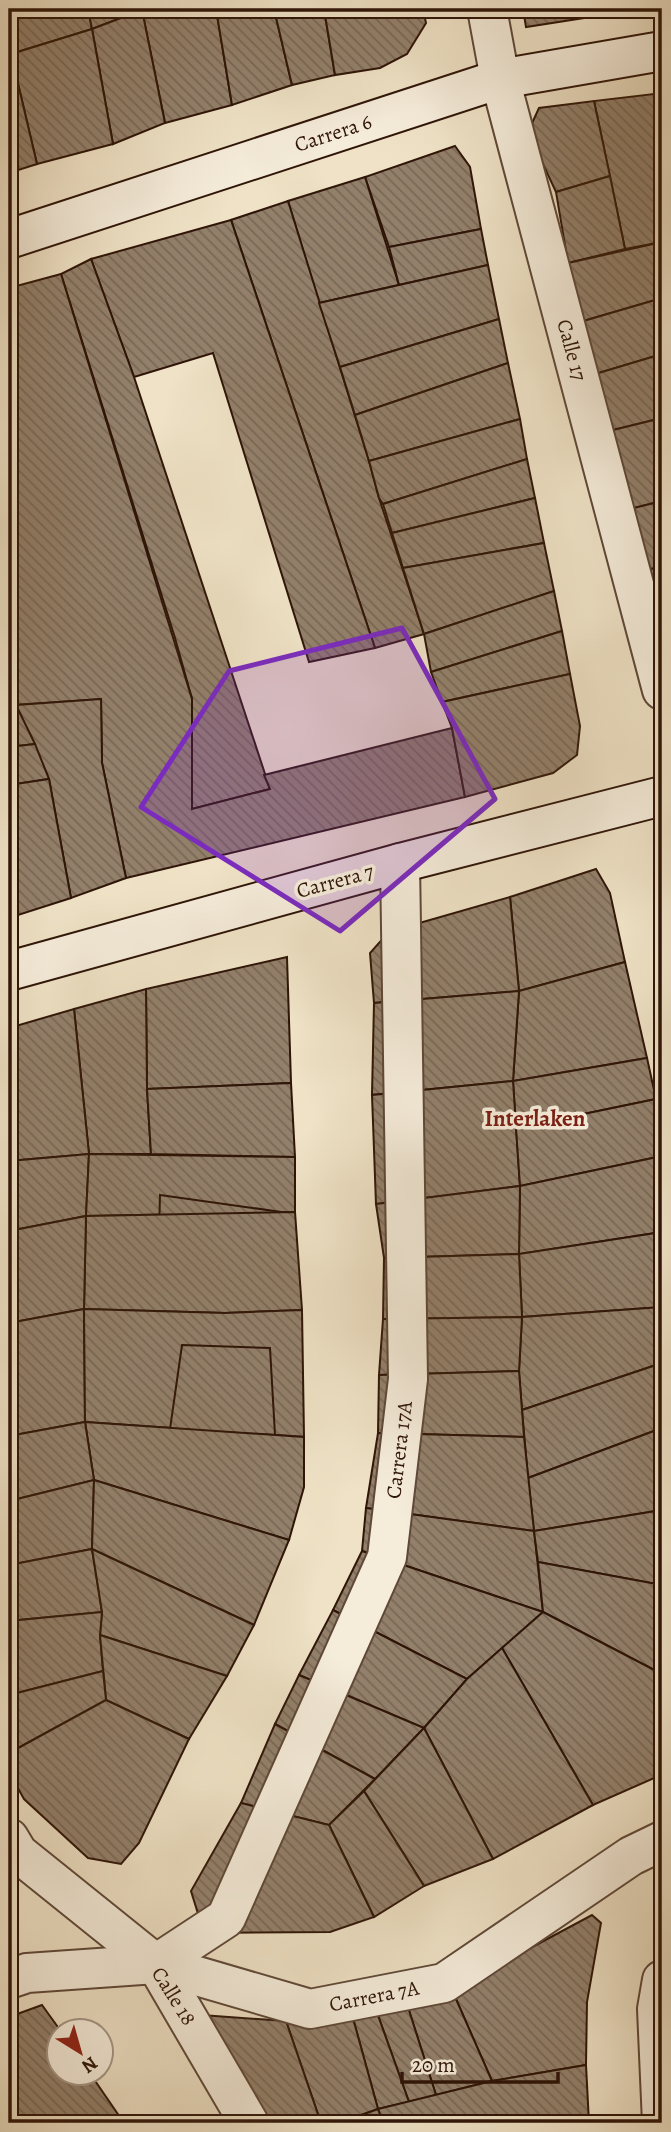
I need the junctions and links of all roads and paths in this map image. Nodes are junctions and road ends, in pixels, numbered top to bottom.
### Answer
1 (487, 9) edge
2 (662, 51) edge
3 (500, 79) junction
4 (9, 239) edge
5 (662, 690) edge
6 (662, 796) edge
7 (400, 863) junction
8 (9, 971) edge
9 (9, 1838) edge
10 (662, 1841) edge
11 (156, 1964) junction
12 (9, 1979) edge
13 (662, 1980) edge
14 (249, 2123) edge
15 (662, 2123) edge

1 - 3 street, Calle 17
2 - 3 street, Carrera 6
3 - 4 street, Carrera 6
3 - 5 street, Calle 17
6 - 7 street, Carrera 7
7 - 8 street, Carrera 7
7 - 11 street, Carrera 17A
9 - 11 street, Calle 18
10 - 11 street, Carrera 7A
11 - 12 street, Carrera 7A
11 - 14 street, Calle 18
13 - 15 street

